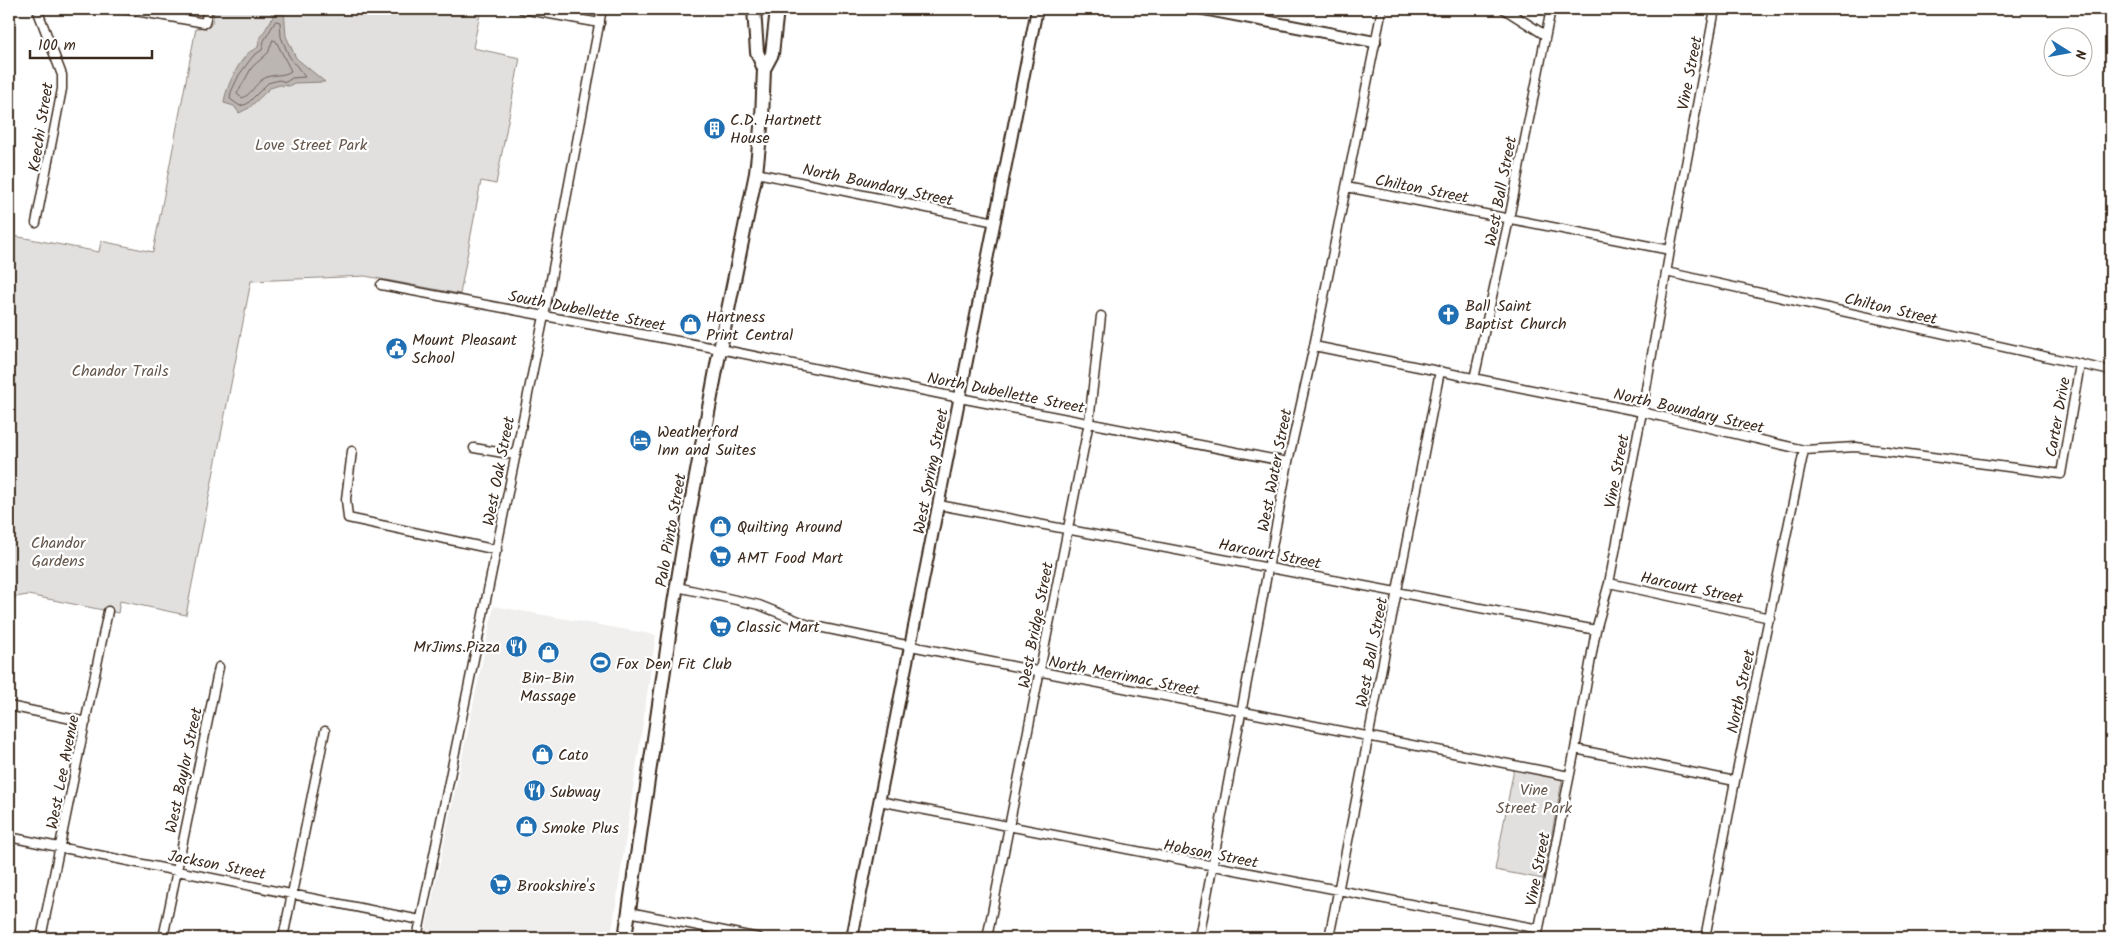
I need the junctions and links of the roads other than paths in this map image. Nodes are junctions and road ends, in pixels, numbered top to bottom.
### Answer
1 (37, 9) edge
2 (124, 9) edge
3 (208, 9) edge
4 (522, 9) edge
5 (602, 9) edge
6 (754, 9) edge
7 (762, 9) edge
8 (777, 9) edge
9 (1037, 9) edge
10 (1203, 9) edge
11 (1382, 9) edge
12 (1504, 9) edge
13 (1551, 9) edge
14 (1715, 9) edge
15 (600, 23) junction
16 (765, 26) junction
17 (1545, 35) junction
18 (1375, 42) junction
19 (764, 69) junction
20 (756, 172) junction
21 (1346, 186) junction
22 (1509, 219) junction
23 (995, 222) junction
24 (36, 223) dead end
25 (1670, 250) junction
26 (1666, 272) junction
27 (381, 285) dead end
28 (544, 316) junction
29 (1101, 316) dead end
30 (1314, 346) junction
31 (720, 349) junction
32 (2080, 364) junction
33 (1440, 371) junction
34 (2111, 371) edge
35 (1474, 379) junction
36 (960, 398) junction
37 (1642, 412) junction
38 (1089, 422) junction
39 (474, 448) dead end
40 (1804, 450) junction
41 (352, 451) dead end
42 (515, 455) junction
43 (1288, 462) junction
44 (2061, 474) joint
45 (939, 505) junction
46 (1068, 528) junction
47 (497, 550) junction
48 (1269, 567) junction
49 (1608, 583) junction
50 (677, 587) junction
51 (1397, 591) junction
52 (108, 611) dead end
53 (1770, 618) junction
54 (1596, 630) junction
55 (912, 646) junction
56 (219, 667) dead end
57 (1040, 673) junction
58 (9, 706) edge
59 (1242, 712) junction
60 (86, 722) junction
61 (325, 731) dead end
62 (1368, 736) junction
63 (1575, 749) junction
64 (1569, 776) junction
65 (1735, 781) junction
66 (879, 801) junction
67 (1009, 827) junction
68 (9, 837) edge
69 (60, 848) junction
70 (1213, 867) junction
71 (177, 870) junction
72 (1338, 891) junction
73 (292, 893) junction
74 (629, 912) junction
75 (420, 920) junction
76 (1539, 929) junction
77 (41, 938) edge
78 (163, 938) edge
79 (283, 938) edge
80 (417, 938) edge
81 (625, 938) edge
82 (759, 938) edge
83 (852, 938) edge
84 (987, 938) edge
85 (1199, 938) edge
86 (1329, 938) edge
87 (1537, 938) edge
88 (1705, 938) edge

1 - 24 street, Keechi Street
2 - 3 street
4 - 15 street
5 - 15 street, West Oak Street
6 - 16 main road, Palo Pinto Street
7 - 16 main road
8 - 16 main road, Palo Pinto Street
9 - 23 street, West Spring Street
10 - 18 street
11 - 18 street, West Water Street
12 - 17 street
13 - 17 street, West Ball Street
14 - 25 street, Vine Street
15 - 28 street, West Oak Street
16 - 19 main road, Palo Pinto Street
16 - 19 main road, Palo Pinto Street
17 - 22 street, West Ball Street
18 - 21 street, West Water Street
19 - 20 main road, Palo Pinto Street
20 - 23 street, North Boundary Street
20 - 31 main road, Palo Pinto Street
21 - 22 street, Chilton Street
21 - 30 street, West Water Street
22 - 25 street, Chilton Street
22 - 35 street, West Ball Street
23 - 36 street, West Spring Street
25 - 26 street, Vine Street
26 - 32 street, Chilton Street
26 - 37 street, Vine Street
27 - 28 street, South Dubellette Street
28 - 31 street, South Dubellette Street
28 - 42 street, West Oak Street
29 - 38 street, West Bridge Street
30 - 33 street, North Boundary Street
30 - 43 street, West Water Street
31 - 36 street, North Dubellette Street
31 - 50 main road, Palo Pinto Street
32 - 34 street, Chilton Street
32 - 44 street, Carter Drive
33 - 35 street, North Boundary Street
33 - 51 street, West Ball Street
35 - 37 street, North Boundary Street
36 - 38 street, North Dubellette Street
36 - 45 street, West Spring Street
37 - 40 street, North Boundary Street
37 - 49 street, Vine Street
38 - 43 street, North Dubellette Street
38 - 46 street, West Bridge Street
39 - 42 street
40 - 44 street, North Boundary Street
40 - 53 street, North Street
41 - 47 street
42 - 47 street, West Oak Street
43 - 48 street, West Water Street
45 - 46 street, Harcourt Street
45 - 55 street, West Spring Street
46 - 48 street, Harcourt Street
46 - 57 street, West Bridge Street
47 - 75 street, West Oak Street
48 - 51 street, Harcourt Street
48 - 59 street, West Water Street
49 - 53 street, Harcourt Street
49 - 54 street, Vine Street
50 - 55 street, North Merrimac Street
50 - 74 main road, Palo Pinto Street
51 - 54 street, Harcourt Street
51 - 62 street, West Ball Street
52 - 60 street, West Lee Avenue
53 - 65 street, North Street
54 - 63 street, Vine Street
55 - 57 street, North Merrimac Street
55 - 66 street, West Spring Street
56 - 71 street, West Baylor Street
57 - 59 street, North Merrimac Street
57 - 67 street, West Bridge Street
58 - 60 street
59 - 62 street, North Merrimac Street
59 - 70 street, West Water Street
60 - 69 street, West Lee Avenue
61 - 73 street
62 - 64 street, North Merrimac Street
62 - 72 street, West Ball Street
63 - 64 street, Vine Street
63 - 65 street
64 - 76 street, Vine Street
65 - 88 street, North Street
66 - 67 street, Hobson Street
66 - 83 street, West Spring Street
67 - 70 street, Hobson Street
67 - 84 street, West Bridge Street
68 - 69 street, Jackson Street
69 - 71 street, Jackson Street
69 - 77 street, West Lee Avenue
70 - 72 street, Hobson Street
70 - 85 street, West Water Street
71 - 73 street, Jackson Street
71 - 78 street, West Baylor Street
72 - 76 street, Hobson Street
72 - 86 street, West Ball Street
73 - 75 street, Jackson Street
73 - 79 street
74 - 81 main road, Palo Pinto Street
74 - 82 street
75 - 80 street, West Oak Street
76 - 87 street, Vine Street

